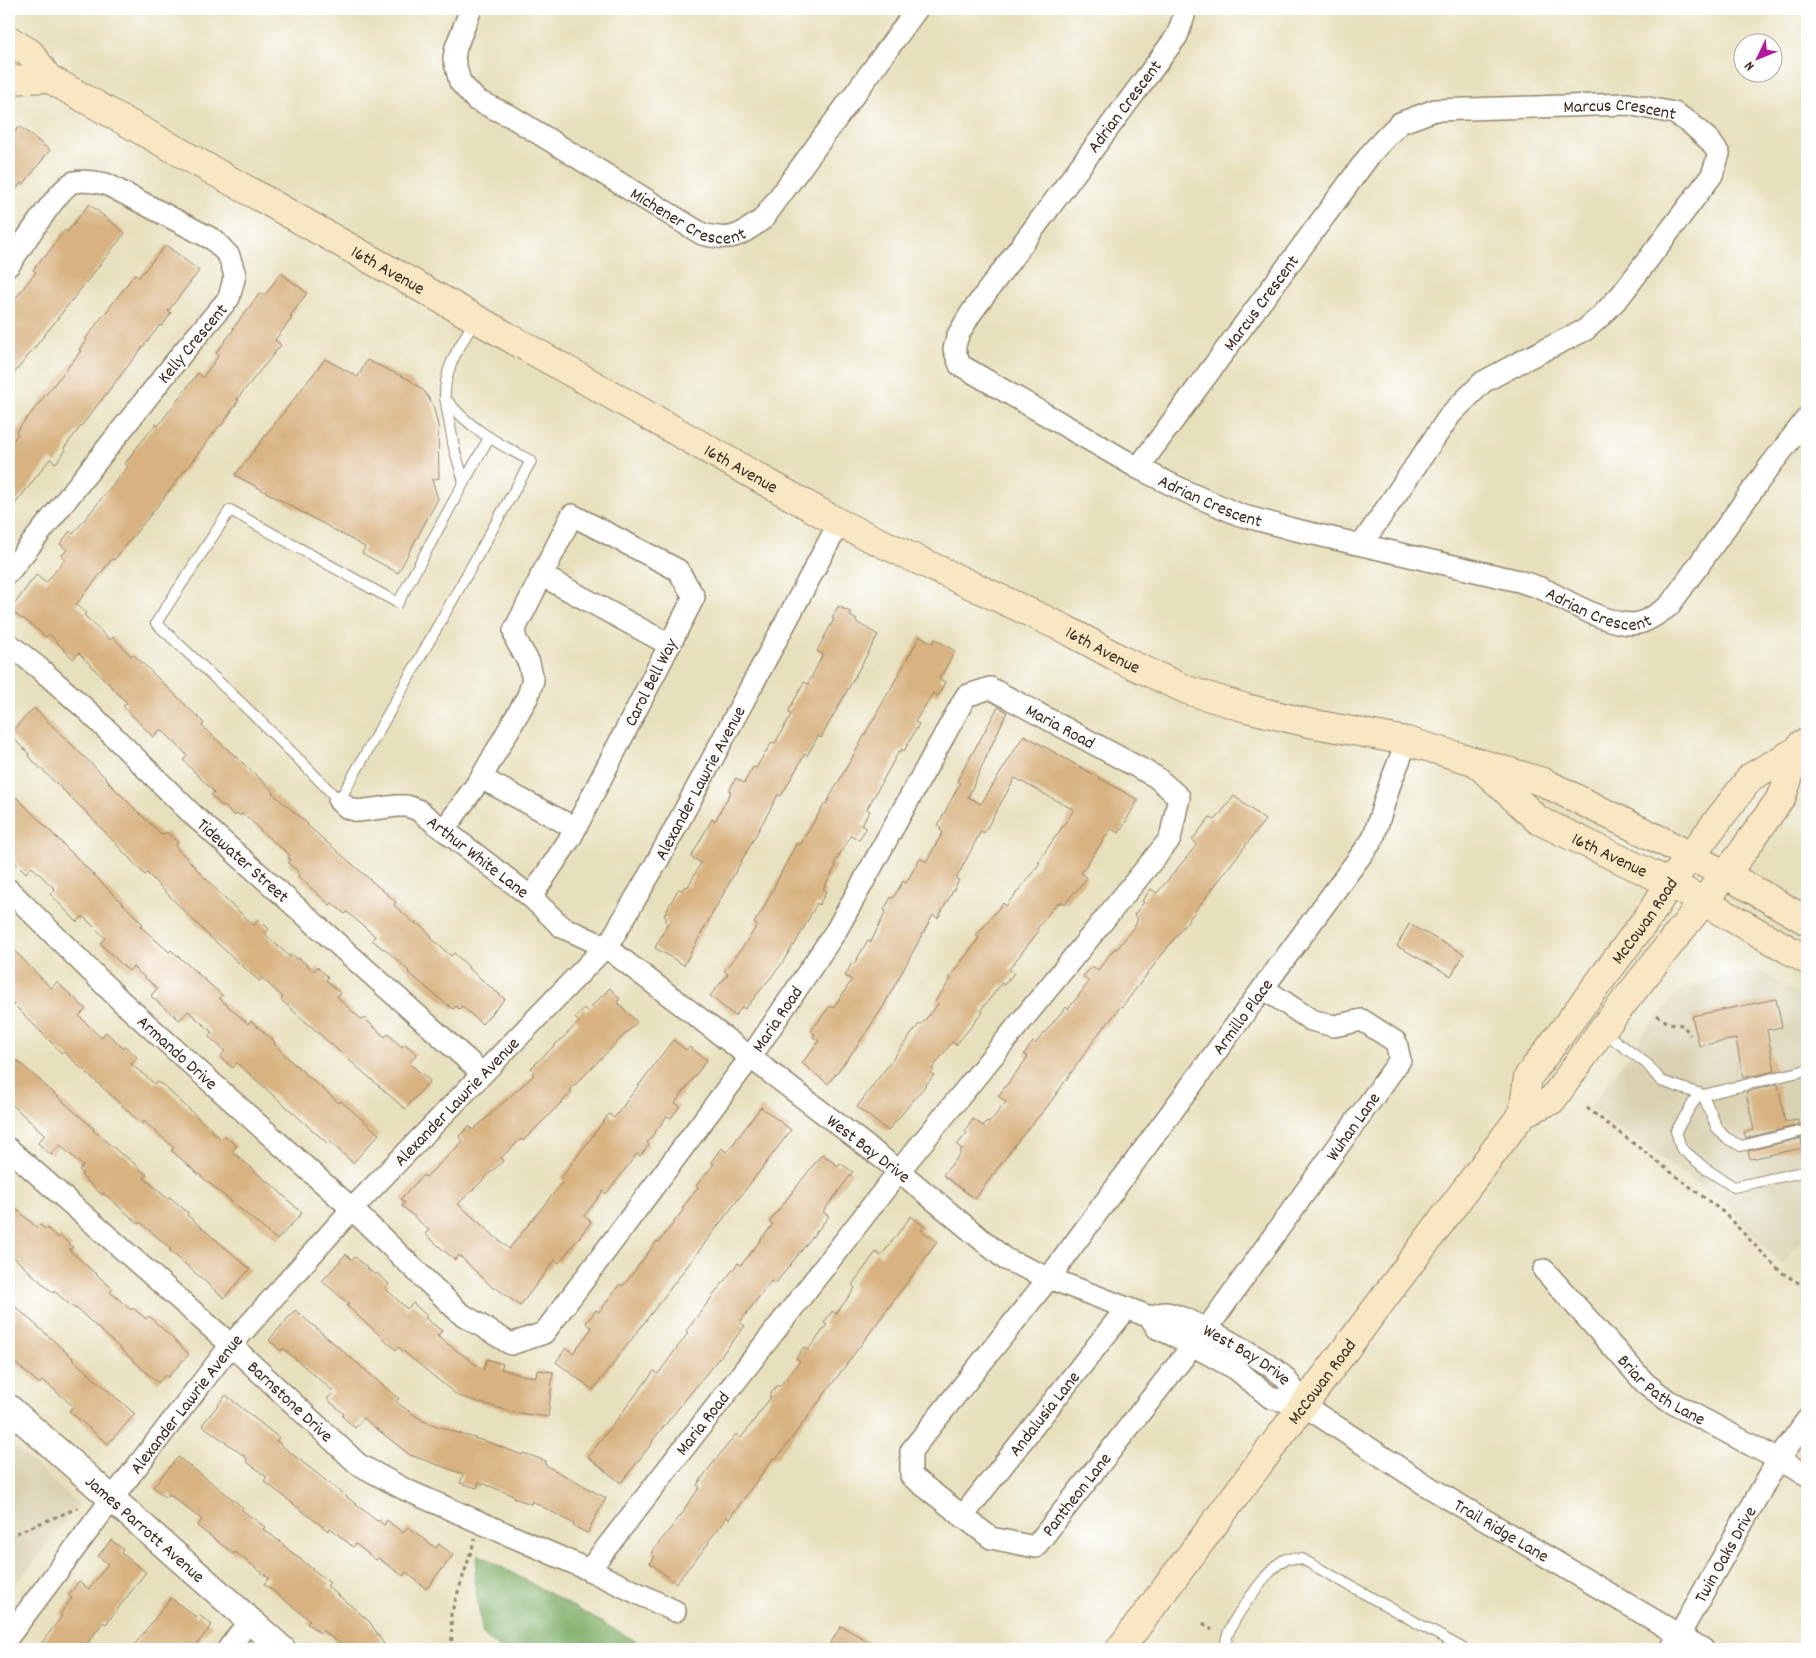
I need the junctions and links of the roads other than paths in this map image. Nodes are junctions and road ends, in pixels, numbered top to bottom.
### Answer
1 (471, 9) edge
2 (917, 9) edge
3 (1184, 9) edge
4 (9, 40) edge
5 (9, 78) edge
6 (48, 78) junction
7 (9, 265) edge
8 (476, 319) junction
9 (445, 398) junction
10 (1807, 418) edge
11 (489, 438) junction
12 (1138, 468) junction
13 (464, 482) junction
14 (839, 524) junction
15 (1362, 544) junction
16 (9, 572) edge
17 (541, 575) junction
18 (9, 644) edge
19 (670, 645) junction
20 (1407, 741) junction
21 (1802, 743) edge
22 (1475, 762) junction
23 (481, 778) junction
24 (339, 801) junction
25 (575, 828) junction
26 (444, 830) junction
27 (1691, 856) junction
28 (1725, 875) junction
29 (1670, 883) junction
30 (9, 890) edge
31 (531, 898) junction
32 (1705, 902) junction
33 (1807, 921) edge
34 (606, 947) junction
35 (1807, 960) edge
36 (1263, 988) junction
37 (1602, 1030) junction
38 (750, 1058) junction
39 (1807, 1070) edge
40 (482, 1073) junction
41 (1701, 1094) junction
42 (1523, 1113) junction
43 (1807, 1130) edge
44 (9, 1148) edge
45 (898, 1171) junction
46 (1807, 1171) edge
47 (352, 1209) junction
48 (1544, 1270) dead end
49 (1049, 1278) junction
50 (1126, 1308) junction
51 (1200, 1337) junction
52 (231, 1346) junction
53 (1303, 1405) junction
54 (9, 1408) edge
55 (1807, 1420) edge
56 (1778, 1460) junction
57 (1807, 1475) edge
58 (111, 1500) junction
59 (962, 1517) junction
60 (589, 1570) junction
61 (675, 1611) dead end
62 (250, 1620) junction
63 (9, 1636) edge
64 (1675, 1643) edge
65 (228, 1649) edge
66 (282, 1649) edge
67 (1120, 1649) edge
68 (1226, 1649) edge
69 (1464, 1649) edge
70 (1703, 1649) edge

1 - 2 street, Michener Crescent
3 - 12 street, Adrian Crescent
4 - 6 main road, 16th Avenue
5 - 6 main road
6 - 8 main road, 16th Avenue
7 - 16 street, Kelly Crescent
8 - 9 lane
8 - 14 main road, 16th Avenue
9 - 11 lane
9 - 13 lane
10 - 15 street, Adrian Crescent
11 - 13 lane
11 - 24 lane
12 - 15 street, Adrian Crescent
12 - 15 street, Marcus Crescent
13 - 24 lane
14 - 20 main road, 16th Avenue
14 - 34 street, Alexander Lawrie Avenue
17 - 19 street
17 - 19 street, Carol Bell Way
17 - 23 street
18 - 40 street, Tidewater Street
19 - 25 street, Carol Bell Way
20 - 22 main road, 16th Avenue
20 - 36 street, Armillo Place
21 - 27 main road, McCowan Road
21 - 28 main road, McCowan Road
22 - 27 main road, 16th Avenue
22 - 29 main road, 16th Avenue
23 - 25 street
23 - 26 street
24 - 26 street, Arthur White Lane
25 - 31 street, Carol Bell Way
26 - 31 street, Arthur White Lane
27 - 28 main road, 16th Avenue
27 - 29 main road, McCowan Road
28 - 32 main road, McCowan Road
28 - 33 main road, 16th Avenue
29 - 32 main road, 16th Avenue
29 - 42 main road, McCowan Road
30 - 47 street, Armando Drive
31 - 34 street, Arthur White Lane
32 - 35 main road, 16th Avenue
32 - 37 main road, McCowan Road
34 - 38 street, West Bay Drive
34 - 40 street, Alexander Lawrie Avenue
36 - 49 street, Armillo Place
36 - 51 street, Wuhan Lane
37 - 41 lane
37 - 42 main road, McCowan Road
38 - 45 street, West Bay Drive
38 - 45 street, Maria Road
38 - 47 street, Maria Road
39 - 41 lane
40 - 47 street, Alexander Lawrie Avenue
41 - 43 lane
41 - 46 lane
42 - 53 main road, McCowan Road
44 - 52 street, Barnstone Drive
45 - 49 street, West Bay Drive
45 - 60 street, Maria Road
47 - 52 street, Alexander Lawrie Avenue
48 - 56 street, Briar Path Lane
49 - 50 street, West Bay Drive
49 - 59 street, Pantheon Lane
50 - 51 street, West Bay Drive
50 - 59 street, Andalusia Lane
51 - 53 street, West Bay Drive
51 - 59 street, Pantheon Lane
52 - 58 street, Alexander Lawrie Avenue
52 - 60 street, Barnstone Drive
53 - 64 street, Trail Ridge Lane
53 - 67 main road, McCowan Road
54 - 58 street, James Parrott Avenue
55 - 56 street, Twin Oaks Drive
56 - 57 street, Briar Path Lane
56 - 64 street, Twin Oaks Drive
58 - 62 street, James Parrott Avenue
58 - 63 street, Alexander Lawrie Avenue
60 - 61 street, Barnstone Drive
62 - 65 street
62 - 66 street, James Parrott Avenue
64 - 70 street, Trail Ridge Lane
68 - 69 lane

